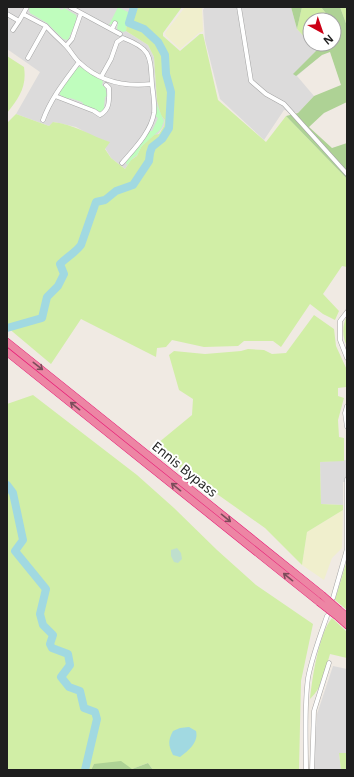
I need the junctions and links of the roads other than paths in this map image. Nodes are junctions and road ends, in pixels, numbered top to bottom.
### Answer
1 (27, 7) edge
2 (70, 7) edge
3 (239, 7) edge
4 (81, 13) junction
5 (7, 14) edge
6 (23, 14) junction
7 (19, 21) junction
8 (115, 23) dead end
9 (46, 26) junction
10 (112, 29) junction
11 (13, 30) dead end
12 (120, 34) dead end
13 (66, 46) junction
14 (28, 58) dead end
15 (79, 62) junction
16 (101, 77) junction
17 (152, 84) junction
18 (106, 85) dead end
19 (55, 96) junction
20 (43, 120) dead end
21 (122, 163) dead end
22 (347, 174) edge
23 (347, 312) edge
24 (7, 342) edge
25 (7, 352) edge
26 (347, 358) edge
27 (347, 406) edge
28 (347, 427) edge
29 (347, 479) edge
30 (333, 598) dead end
31 (321, 599) junction
32 (338, 613) junction
33 (327, 616) dead end
34 (347, 617) edge
35 (347, 625) edge
36 (329, 663) dead end
37 (306, 704) junction
38 (316, 705) junction
39 (306, 770) edge
40 (312, 770) edge

1 - 6 street
2 - 4 street
3 - 22 street
4 - 10 street
4 - 13 street
5 - 7 street
6 - 7 street
6 - 9 street
7 - 11 street
8 - 10 street
9 - 13 street
9 - 14 street
10 - 12 street
13 - 15 street
15 - 16 street
15 - 19 street
16 - 17 street
16 - 17 street
17 - 21 street
18 - 19 street
19 - 20 street
23 - 26 street
24 -> 31 highway, Ennis Bypass
31 -> 25 highway, Ennis Bypass
27 - 28 street
29 - 30 street
31 - 32 highway, Ennis Bypass, bridge
32 - 34 highway, Ennis Bypass
32 - 35 highway, Ennis Bypass
33 - 37 street
36 - 38 street
37 - 38 street
37 - 39 street
38 - 40 street

